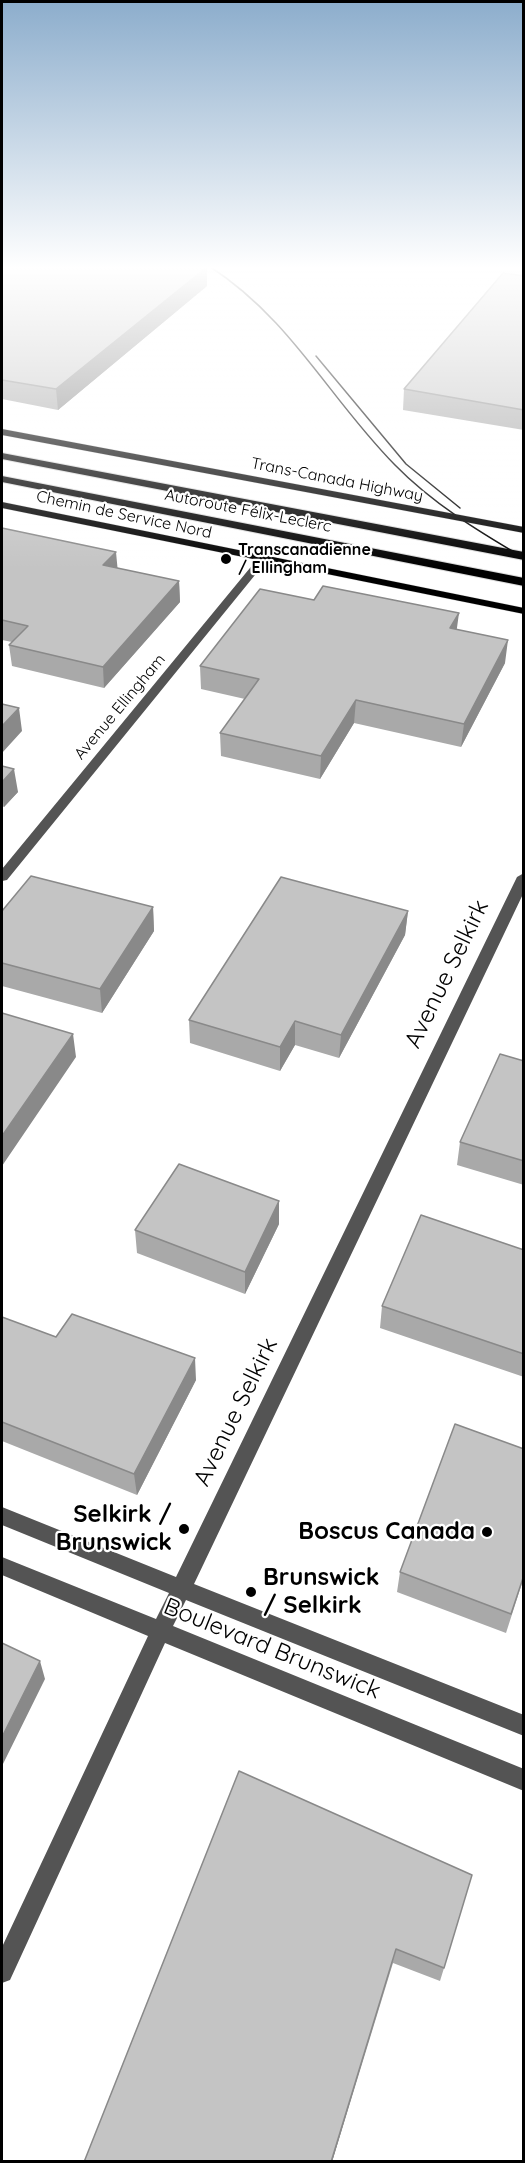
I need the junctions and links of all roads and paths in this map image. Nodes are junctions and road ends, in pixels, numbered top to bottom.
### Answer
1 (2, 432) edge
2 (2, 456) edge
3 (2, 479) edge
4 (2, 505) edge
5 (524, 530) edge
6 (524, 556) edge
7 (263, 559) junction
8 (524, 582) edge
9 (524, 611) edge
10 (2, 877) edge
11 (524, 877) edge
12 (2, 1516) edge
13 (2, 1566) edge
14 (181, 1588) junction
15 (161, 1631) junction
16 (524, 1726) edge
17 (524, 1780) edge
18 (2, 1972) edge

1 - 5 main road, Trans-Canada Highway
2 - 6 highway, Autoroute Félix-Leclerc
3 - 8 highway, Autoroute Félix-Leclerc
4 - 7 main road, Chemin de Service Nord
7 - 9 main road, Chemin de Service Nord
7 - 10 street, Avenue Ellingham
11 - 14 street, Avenue Selkirk
12 - 14 street, Boulevard Brunswick
13 - 15 street, Boulevard Brunswick
14 - 15 street, Avenue Selkirk
14 - 16 street, Boulevard Brunswick
15 - 17 street, Boulevard Brunswick
15 - 18 street, Avenue Selkirk

